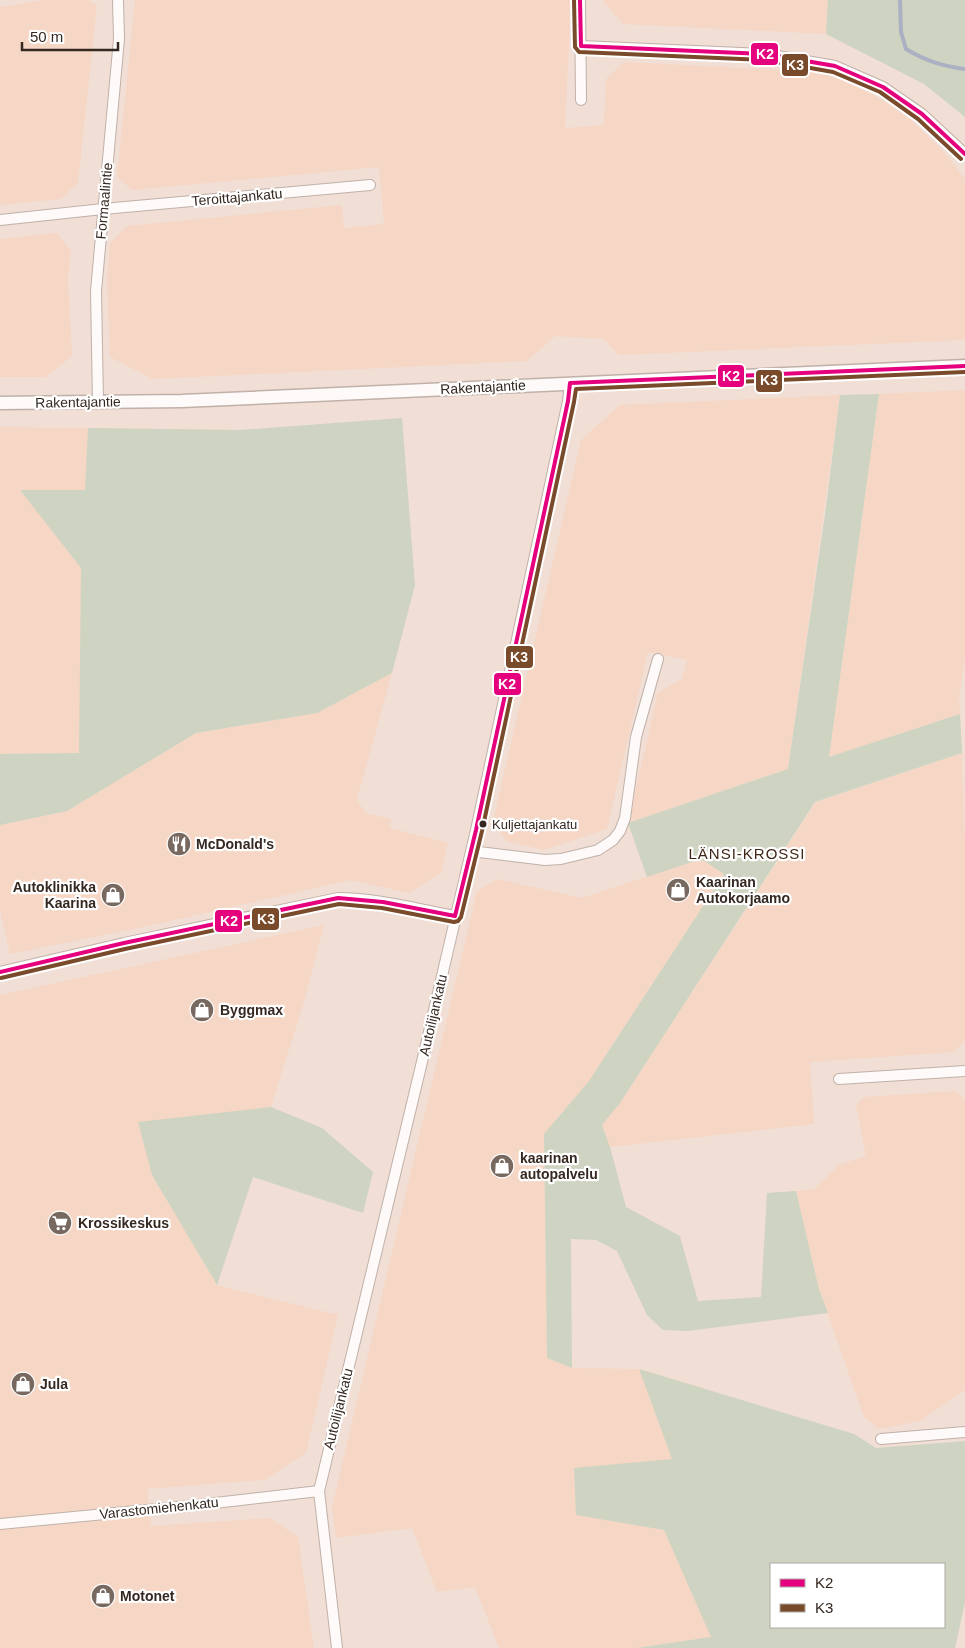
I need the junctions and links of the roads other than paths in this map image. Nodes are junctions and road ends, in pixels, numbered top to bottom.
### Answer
1 (118, 0) edge
2 (580, 0) edge
3 (581, 46) junction
4 (581, 100) dead end
5 (965, 154) edge
6 (370, 185) dead end
7 (103, 209) junction
8 (0, 220) edge
9 (965, 366) edge
10 (570, 383) junction
11 (98, 402) junction
12 (0, 403) edge
13 (658, 659) dead end
14 (471, 851) junction
15 (455, 916) junction
16 (0, 972) edge
17 (965, 1071) edge
18 (839, 1079) dead end
19 (965, 1432) edge
20 (881, 1439) dead end
21 (319, 1492) junction
22 (0, 1524) edge
23 (337, 1648) edge

1 - 7 street, Formaalintie
2 - 3 street
3 - 4 street
3 - 5 street
6 - 7 street, Teroittajankatu
7 - 8 street, Teroittajankatu
7 - 11 street, Formaalintie
9 - 10 street, Rakentajantie
10 - 11 street, Rakentajantie
10 - 14 street, Autoilijankatu
11 - 12 street, Rakentajantie
13 - 14 street
14 - 15 street, Autoilijankatu
15 - 16 street
15 - 21 street, Autoilijankatu
17 - 18 street
19 - 20 street
21 - 22 street, Varastomiehenkatu
21 - 23 street, Autoilijankatu

